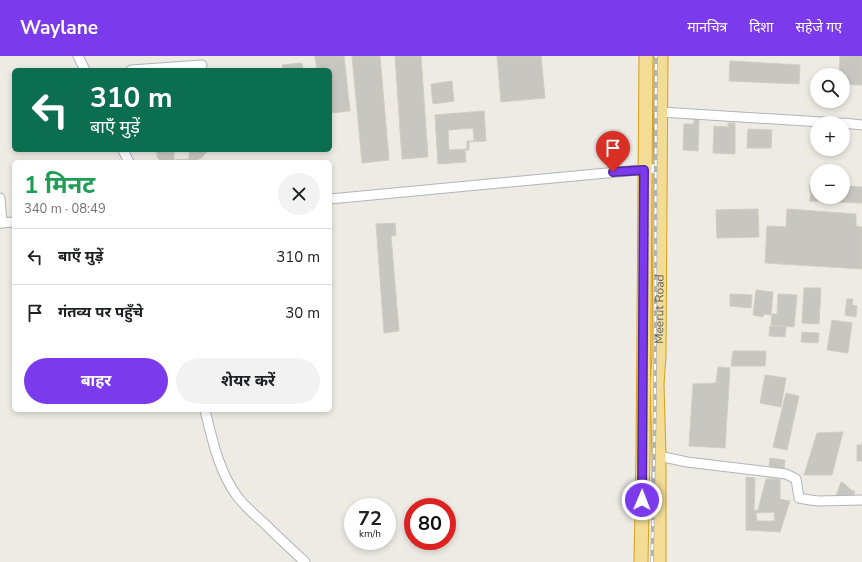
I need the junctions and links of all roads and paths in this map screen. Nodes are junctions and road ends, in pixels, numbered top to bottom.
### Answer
1 (78, 56) edge
2 (646, 56) edge
3 (661, 56) edge
4 (202, 65) dead end
5 (84, 68) edge
6 (159, 68) edge
7 (661, 112) junction
8 (810, 121) edge
9 (850, 124) edge
10 (862, 125) edge
11 (660, 168) junction
12 (644, 170) junction
13 (0, 198) edge
14 (332, 199) edge
15 (12, 222) edge
16 (1, 223) edge
17 (206, 412) edge
18 (659, 456) junction
19 (862, 500) edge
20 (305, 562) edge
21 (641, 562) edge
22 (659, 562) edge

1 - 5 street
2 - 12 highway, Meerut Road
3 - 7 highway, Meerut Road
4 - 6 street
7 - 8 street
7 - 11 highway, Meerut Road
9 - 10 street
11 - 12 street
11 - 18 highway, Meerut Road
12 - 14 street
12 - 21 highway, Meerut Road
13 - 16 street
15 - 16 street
17 - 20 street
18 - 19 street
18 - 22 highway, Meerut Road

